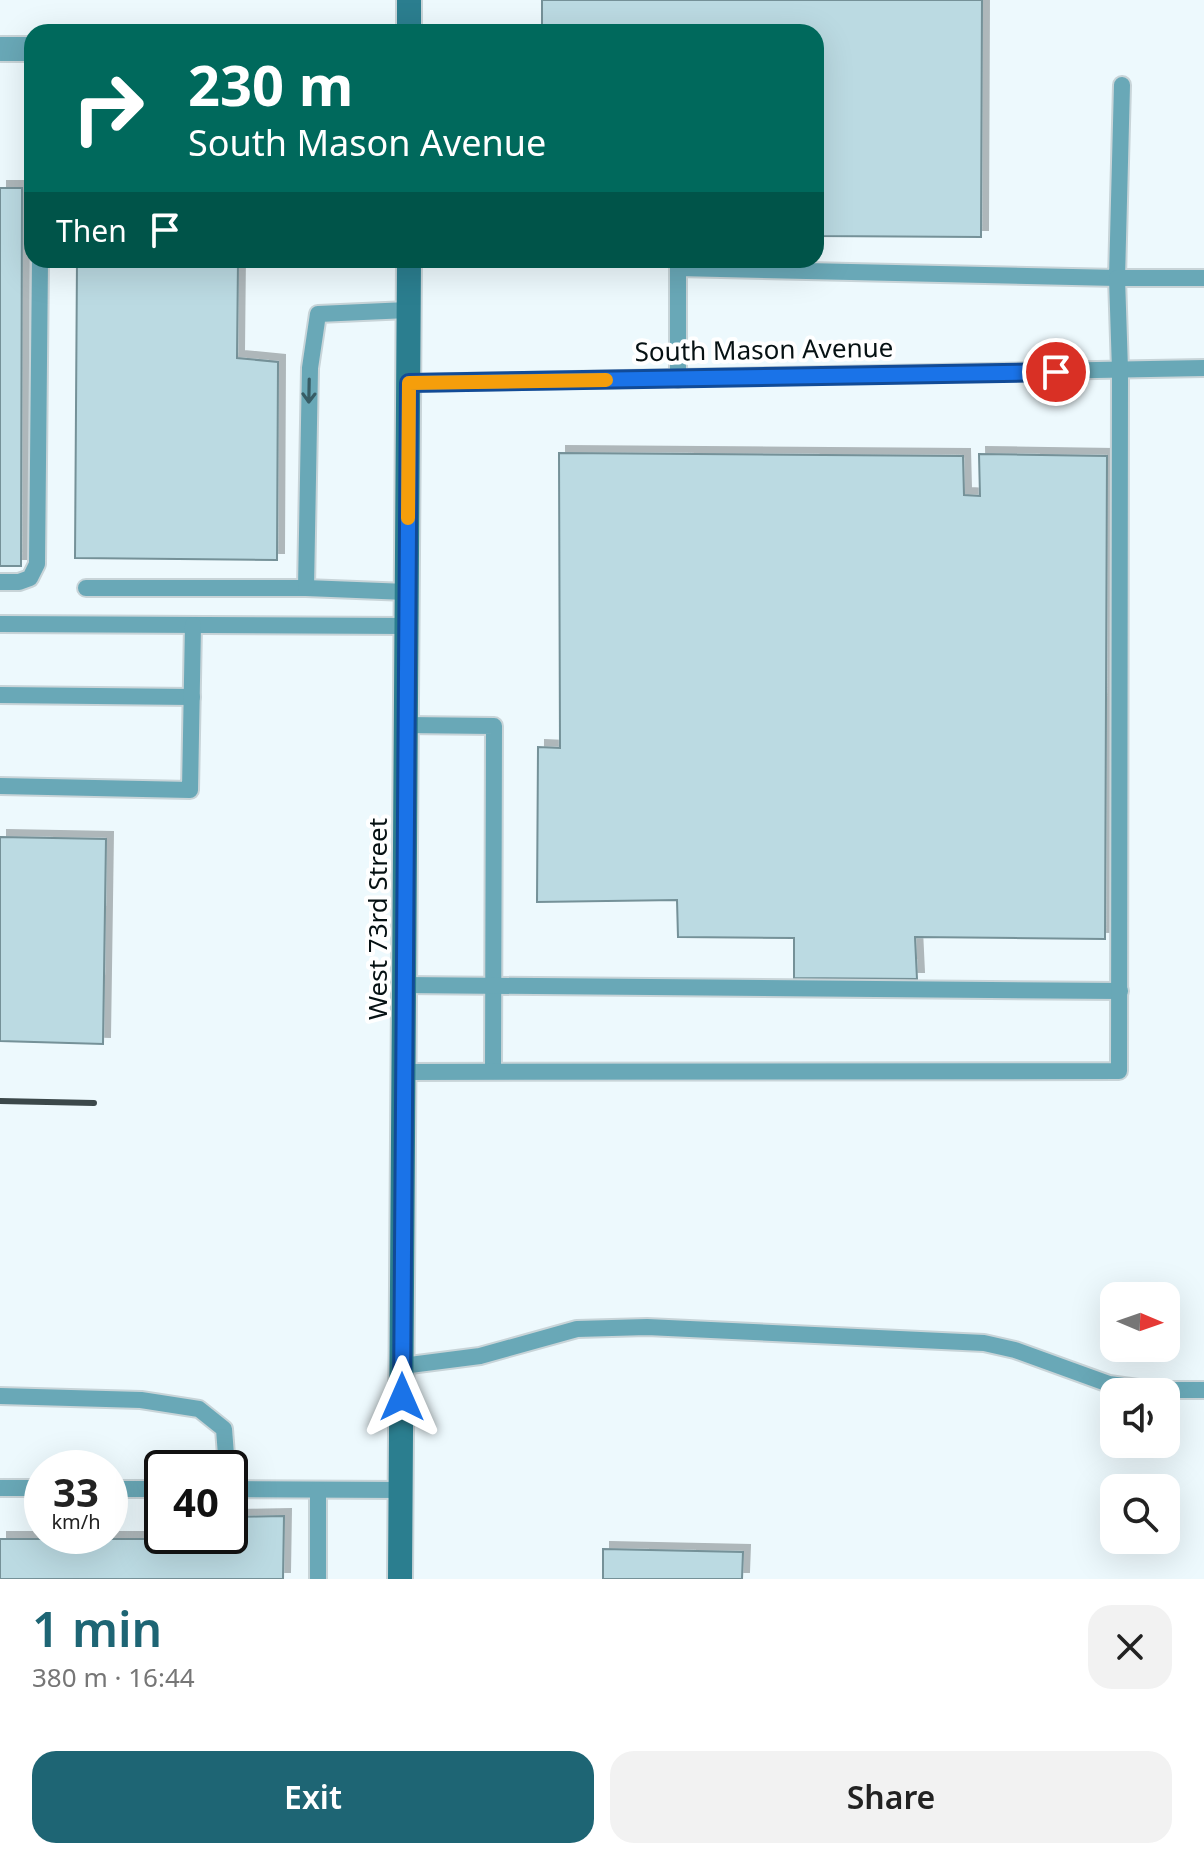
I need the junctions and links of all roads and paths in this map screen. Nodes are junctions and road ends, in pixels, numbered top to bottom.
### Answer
1 (409, 0) edge
2 (409, 24) edge
3 (0, 49) edge
4 (24, 49) edge
5 (1122, 85) dead end
6 (40, 268) edge
7 (409, 268) edge
8 (1117, 278) junction
9 (1204, 278) edge
10 (408, 310) junction
11 (1204, 368) edge
12 (1120, 370) junction
13 (678, 379) junction
14 (409, 383) junction
15 (0, 582) edge
16 (86, 588) dead end
17 (306, 588) junction
18 (407, 592) junction
19 (0, 624) edge
20 (193, 625) junction
21 (407, 626) junction
22 (0, 695) edge
23 (192, 697) junction
24 (406, 725) junction
25 (0, 786) edge
26 (404, 985) junction
27 (493, 985) junction
28 (1120, 991) junction
29 (493, 1071) junction
30 (404, 1072) junction
31 (402, 1366) junction
32 (1204, 1390) edge
33 (0, 1396) edge
34 (226, 1450) edge
35 (0, 1488) edge
36 (24, 1488) edge
37 (248, 1489) edge
38 (318, 1490) junction
39 (401, 1490) junction
40 (318, 1579) edge
41 (400, 1579) edge

1 - 2 street
3 - 4 street
5 - 8 lane
6 - 15 lane
7 - 10 street, West 73rd Street
8 - 9 lane
8 - 12 lane
8 - 13 lane
10 - 14 street, West 73rd Street
10 -> 17 lane
11 - 12 lane, South Mason Avenue
12 - 13 lane, South Mason Avenue
12 - 28 lane
13 - 14 lane, South Mason Avenue
14 - 18 street, West 73rd Street
16 - 17 lane
17 - 18 lane
18 - 21 street, West 73rd Street
19 - 20 lane
20 - 21 lane
20 - 23 lane
21 - 24 street, West 73rd Street
22 - 23 lane
23 - 25 lane
24 - 26 street, West 73rd Street
24 - 27 lane
26 - 27 lane
26 - 30 street, West 73rd Street
27 - 28 lane
27 - 29 lane
28 - 29 lane
29 - 30 lane
30 - 31 street, West 73rd Street
31 - 32 lane
31 - 39 street, West 73rd Street
33 - 34 lane
35 - 36 lane
37 - 38 lane
38 - 39 lane
38 - 40 lane
39 - 41 street, West 73rd Street

